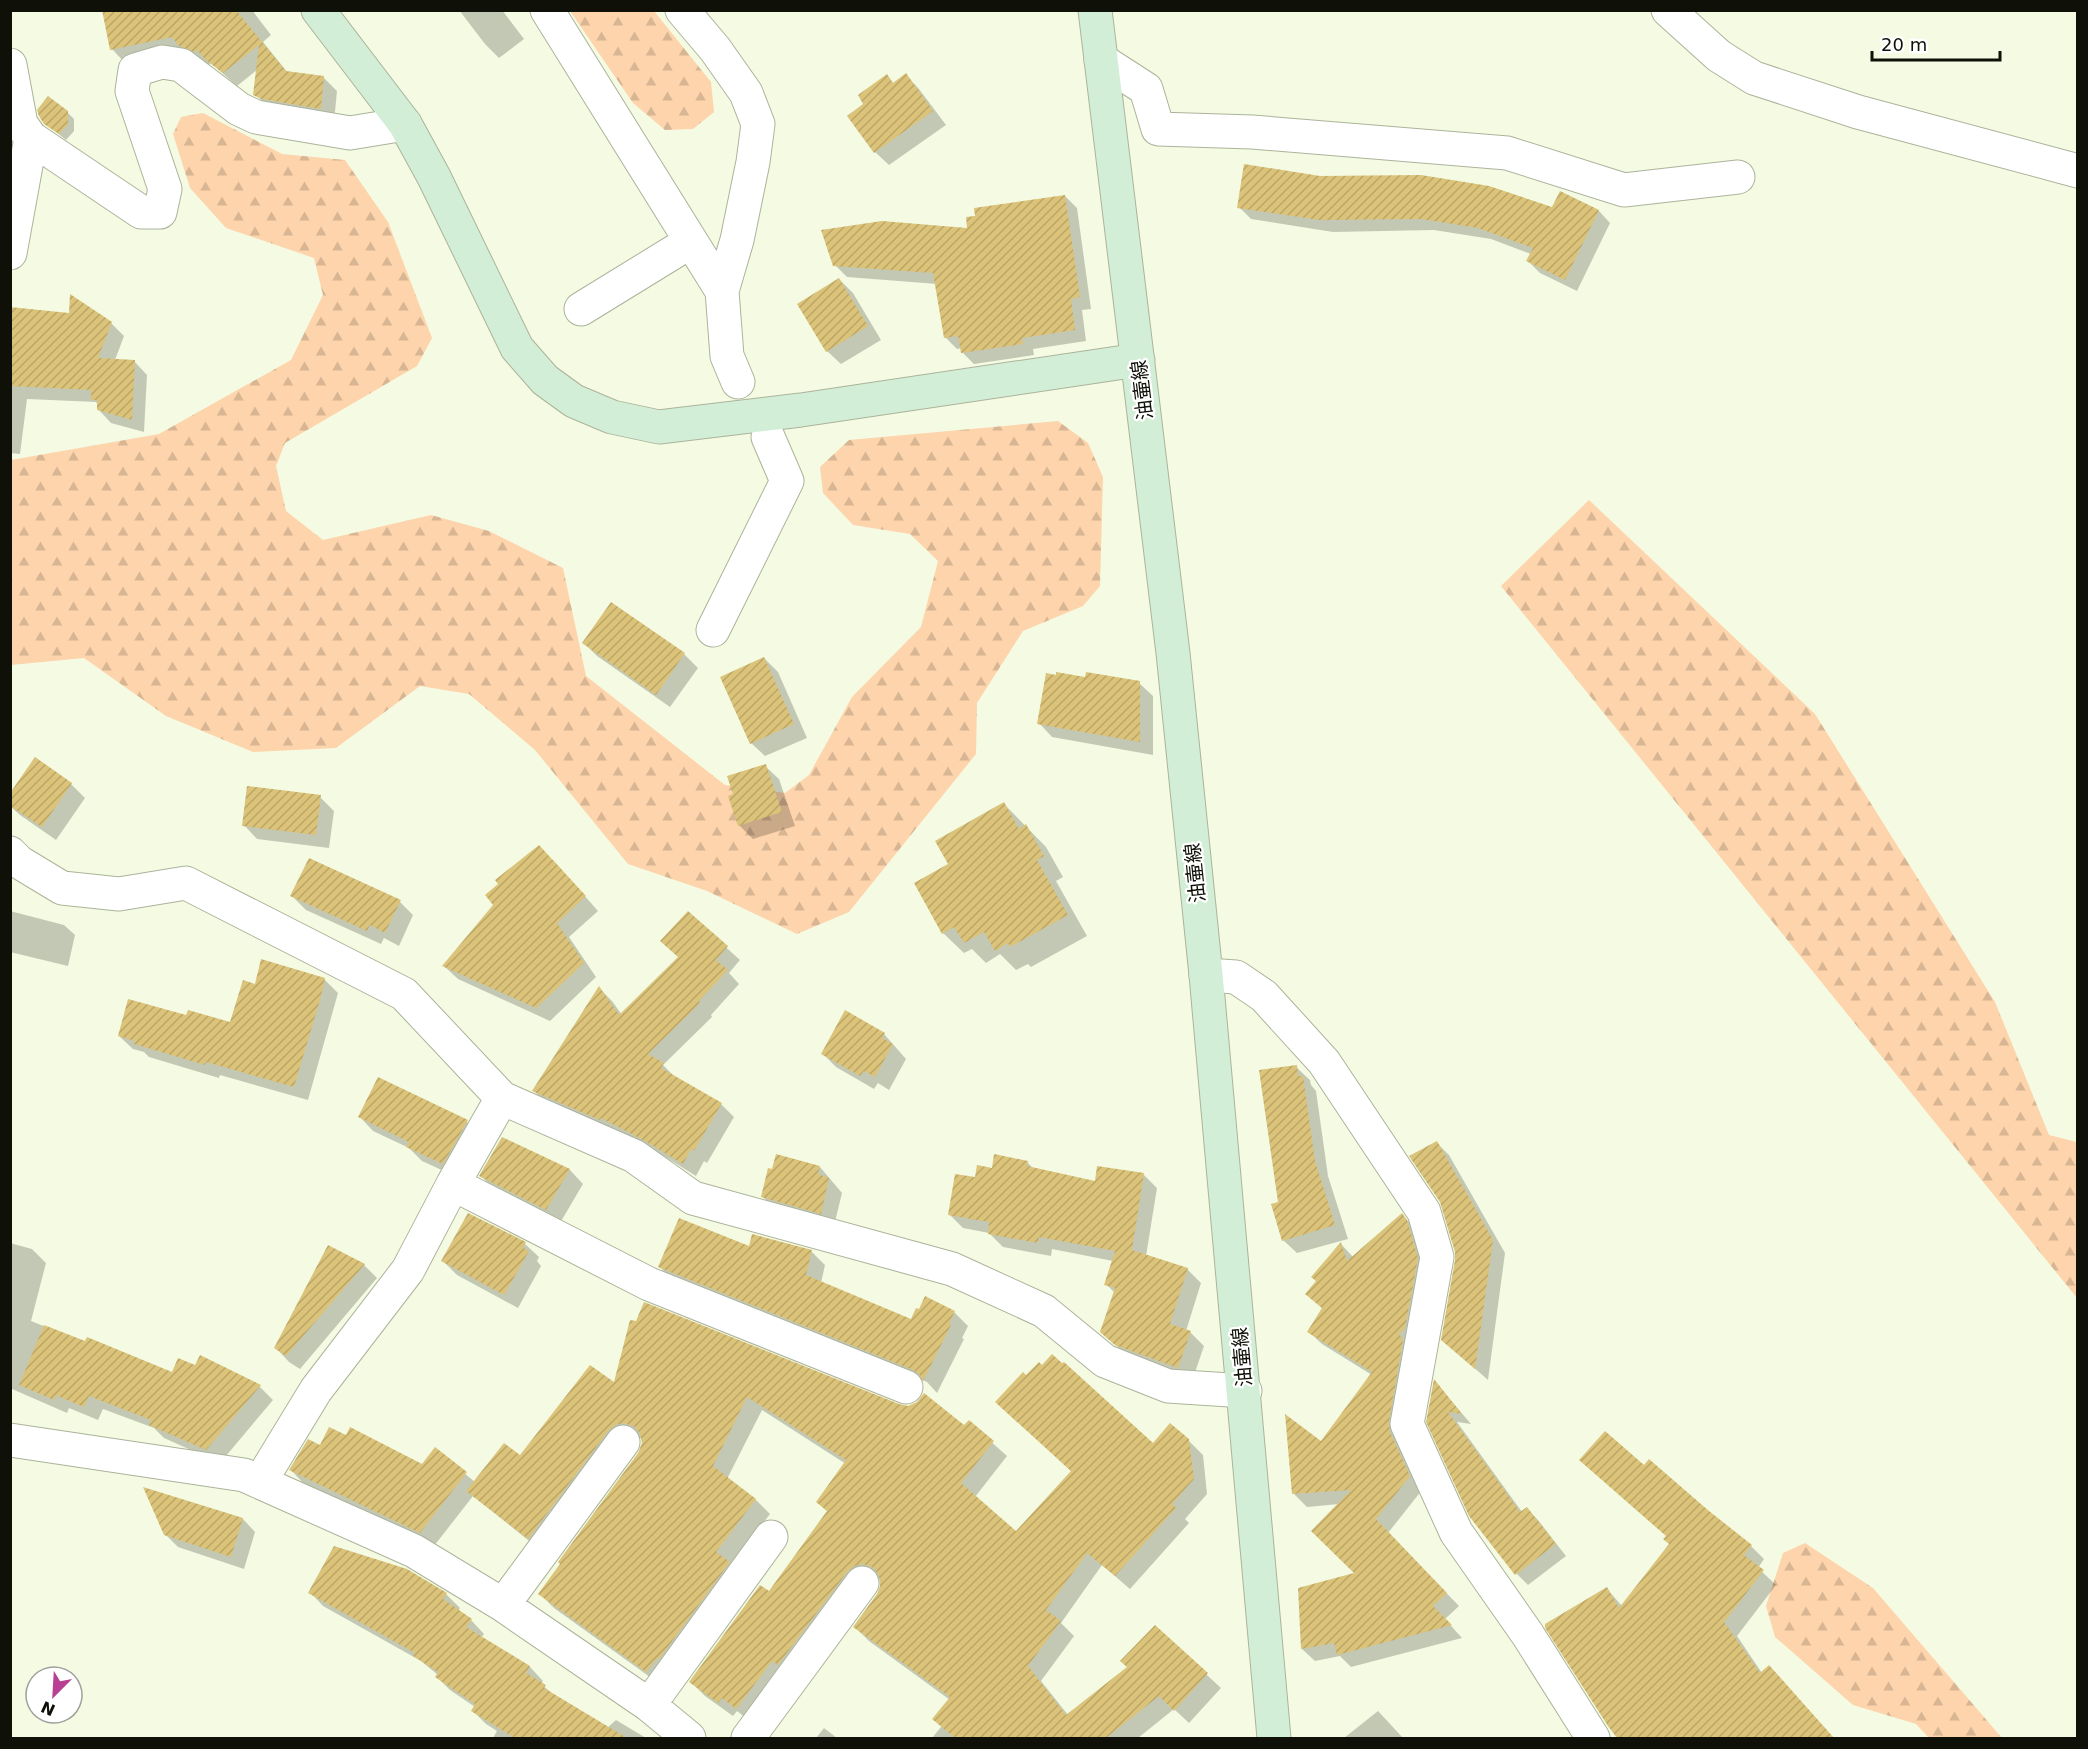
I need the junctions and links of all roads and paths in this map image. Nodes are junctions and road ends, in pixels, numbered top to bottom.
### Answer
1 (318, 10) edge
2 (547, 10) edge
3 (682, 10) edge
4 (1095, 10) edge
5 (1668, 10) edge
6 (1101, 60) junction
7 (10, 65) edge
8 (405, 124) junction
9 (31, 138) junction
10 (2078, 171) edge
11 (1738, 177) dead end
12 (690, 242) junction
13 (10, 253) edge
14 (722, 291) junction
15 (581, 309) dead end
16 (1138, 360) junction
17 (738, 382) dead end
18 (768, 437) dead end
19 (713, 630) dead end
20 (10, 853) edge
21 (1206, 975) junction
22 (502, 1098) junction
23 (453, 1184) junction
24 (906, 1387) dead end
25 (1245, 1391) junction
26 (10, 1440) edge
27 (623, 1442) dead end
28 (260, 1482) junction
29 (771, 1537) dead end
30 (862, 1583) dead end
31 (503, 1605) junction
32 (649, 1705) junction
33 (689, 1738) edge
34 (748, 1738) edge
35 (1274, 1738) edge
36 (1593, 1738) edge

1 - 8 main road
2 - 12 street
3 - 14 street
4 - 6 main road, 油壷線
5 - 10 street
6 - 11 street
6 - 16 main road, 油壷線
7 - 9 street
8 - 9 street
8 - 16 main road
9 - 13 street
12 - 14 street
12 - 15 street
14 - 17 street
16 - 21 main road, 油壷線
18 - 19 street
20 - 22 street
21 - 25 main road, 油壷線
21 - 36 street
22 - 23 street
22 - 25 street
23 - 24 street
23 - 28 street
25 - 35 main road, 油壷線
26 - 28 street
27 - 31 street
28 - 31 street
29 - 32 street
30 - 34 street
31 - 32 street
32 - 33 street

